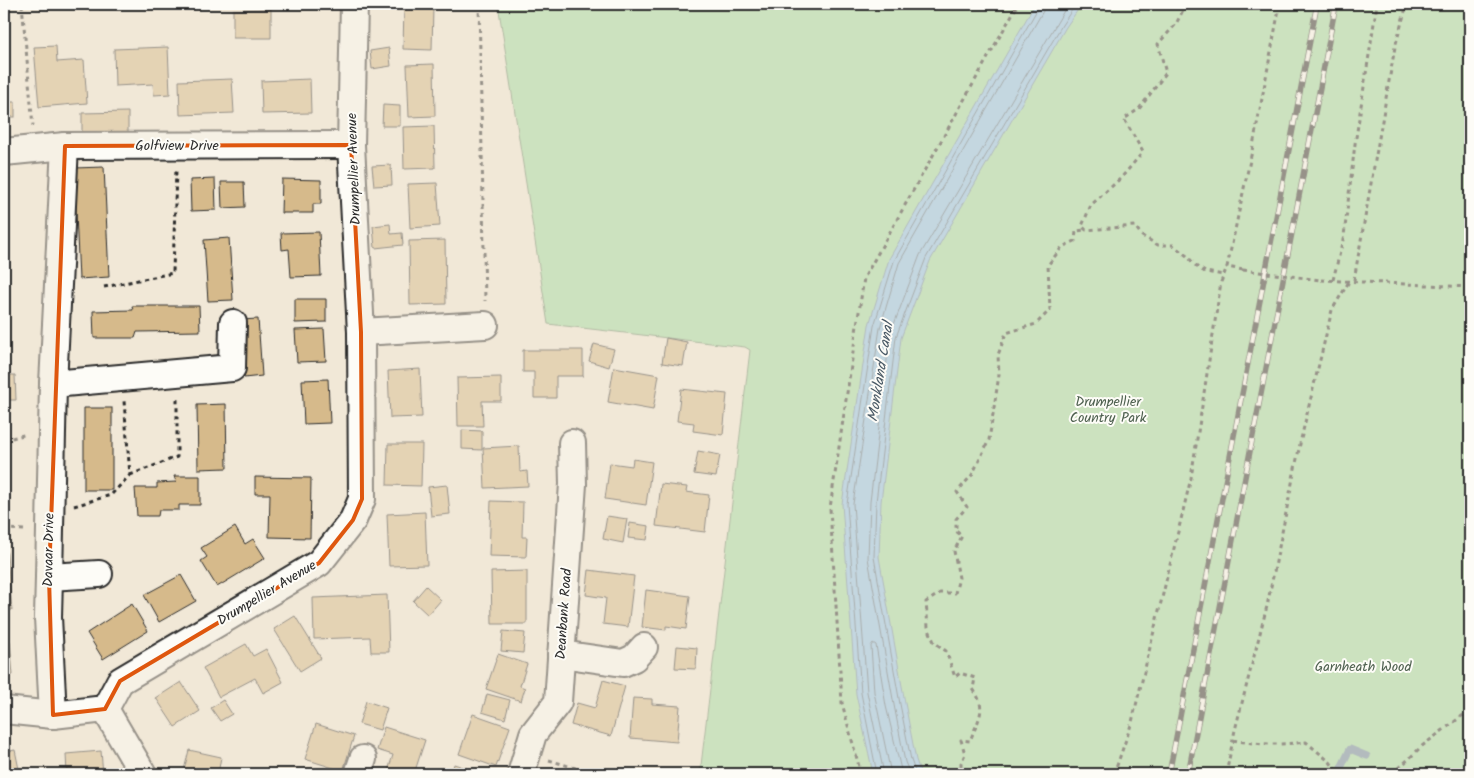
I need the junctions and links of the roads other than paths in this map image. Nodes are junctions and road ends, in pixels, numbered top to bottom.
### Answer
1 (354, 5) edge
2 (351, 145) junction
3 (65, 146) junction
4 (4, 152) edge
5 (233, 322) dead end
6 (485, 325) road end
7 (361, 332) junction
8 (53, 384) junction
9 (572, 443) dead end
10 (99, 574) dead end
11 (48, 577) junction
12 (644, 648) dead end
13 (561, 654) junction
14 (105, 709) junction
15 (4, 710) edge
16 (53, 715) junction
17 (524, 764) edge
18 (143, 774) edge

1 - 2 street, Drumpellier Avenue
2 - 3 street, Golfview Drive
2 - 7 street, Drumpellier Avenue
3 - 4 street, Golfview Drive
3 - 8 street, Davaar Drive
5 - 8 street
6 - 7 street
7 - 14 street, Drumpellier Avenue
8 - 11 street, Davaar Drive
9 - 13 street, Deanbank Road
10 - 11 street
11 - 16 street, Davaar Drive
12 - 13 street
13 - 17 street, Deanbank Road
14 - 16 street
14 - 18 street
15 - 16 street

